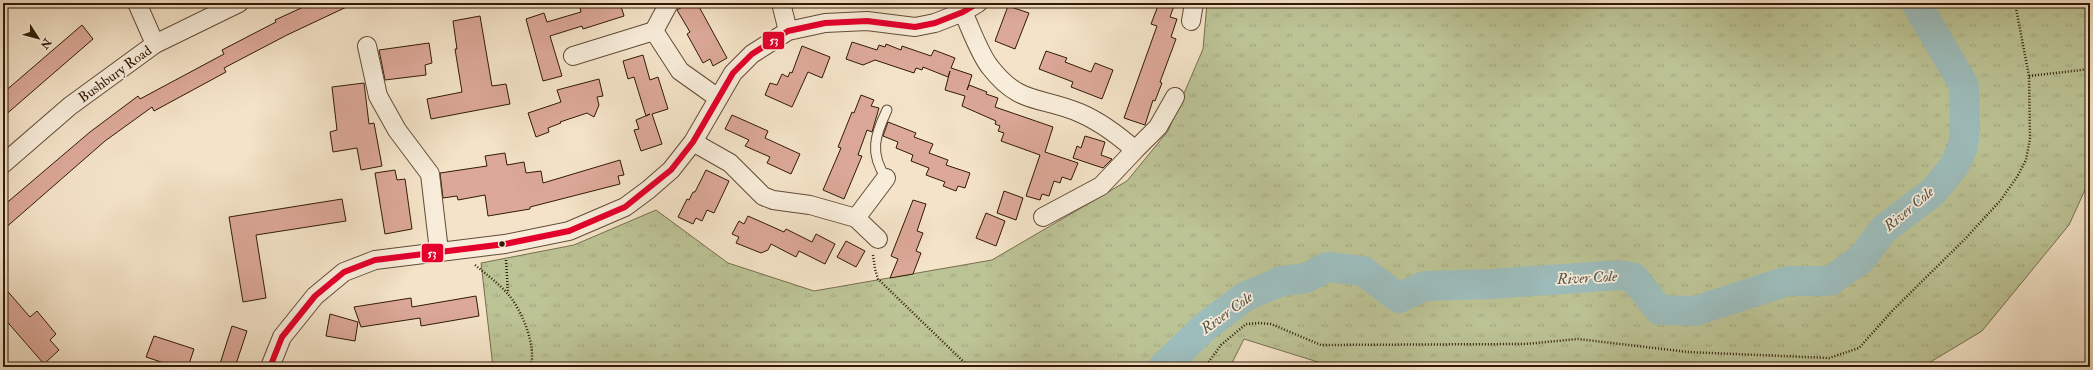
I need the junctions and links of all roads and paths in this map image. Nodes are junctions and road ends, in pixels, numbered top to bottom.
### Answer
1 (137, 3) edge
2 (239, 3) edge
3 (669, 3) edge
4 (781, 3) edge
5 (978, 3) edge
6 (1194, 3) edge
7 (2015, 3) edge
8 (963, 12) junction
9 (1191, 21) dead end
10 (654, 31) junction
11 (788, 31) junction
12 (155, 44) junction
13 (367, 46) dead end
14 (573, 56) dead end
15 (2090, 69) edge
16 (2029, 76) junction
17 (1175, 97) dead end
18 (718, 98) junction
19 (887, 110) dead end
20 (693, 142) junction
21 (1135, 150) junction
22 (3, 164) edge
23 (886, 178) joint
24 (1043, 217) dead end
25 (856, 218) junction
26 (878, 239) joint
27 (505, 244) junction
28 (458, 250) junction
29 (439, 251) junction
30 (508, 294) junction
31 (270, 367) edge
32 (530, 367) edge
33 (969, 367) edge
34 (1205, 367) edge

1 - 12 street
2 - 12 street, Bushbury Road
3 - 10 street
4 - 11 street
5 - 8 street
6 - 9 street
7 - 16 path
8 - 11 street
8 - 21 street
10 - 14 street
10 - 18 street
11 - 18 street
12 - 22 street, Bushbury Road
13 - 29 street
15 - 16 path
16 - 34 path
17 - 21 street
18 - 20 street
19 - 23 lane
20 - 25 street
20 - 27 street
21 - 24 street
23 - 25 street
25 - 26 street
26 - 33 path
27 - 28 street
27 - 30 path
28 - 29 street
28 - 30 path
29 - 31 street
30 - 32 path

